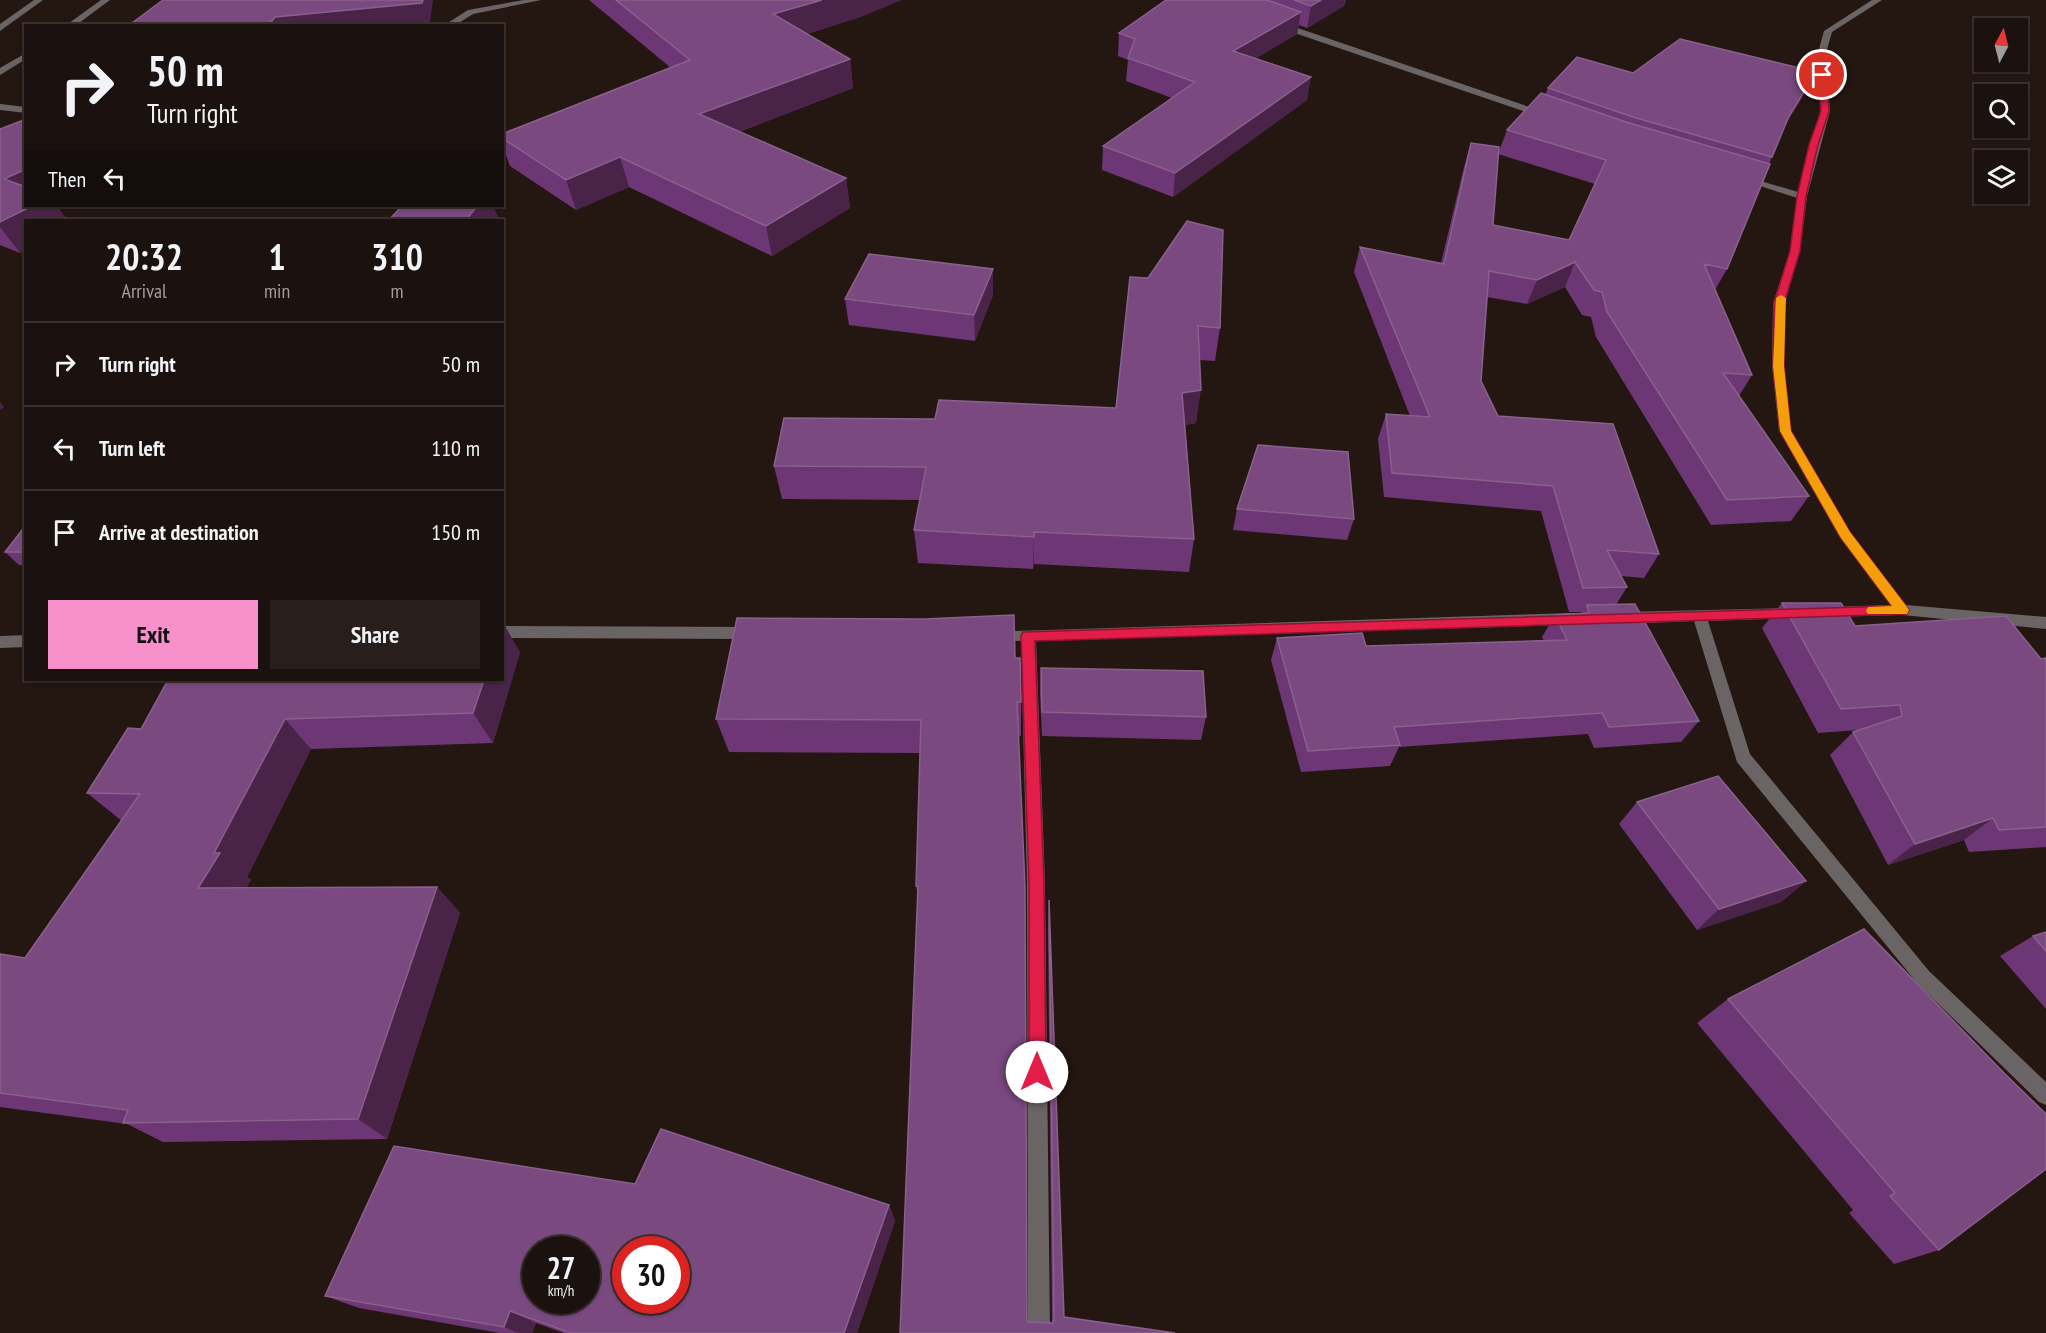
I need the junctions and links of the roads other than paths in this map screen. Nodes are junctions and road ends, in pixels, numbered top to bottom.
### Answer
1 (39, 0) edge
2 (106, 0) edge
3 (537, 0) edge
4 (1878, 0) edge
5 (1267, 20) edge
6 (72, 24) edge
7 (450, 24) edge
8 (0, 28) edge
9 (24, 56) edge
10 (0, 72) edge
11 (0, 107) edge
12 (24, 110) edge
13 (1553, 118) edge
14 (1733, 176) edge
15 (1802, 196) junction
16 (1902, 610) junction
17 (1699, 615) junction
18 (2046, 623) edge
19 (504, 632) edge
20 (766, 633) edge
21 (980, 635) edge
22 (1028, 636) junction
23 (24, 641) edge
24 (0, 642) edge
25 (2046, 1095) edge
26 (1039, 1333) edge

1 - 8 street
2 - 6 street
3 - 7 street
4 - 15 street
5 - 13 street
9 - 10 street
11 - 12 street
14 - 15 street
15 - 16 street
16 - 17 street
16 - 18 street
17 - 22 street
17 - 25 street
19 - 20 street
21 - 22 street
22 - 26 street
23 - 24 street

